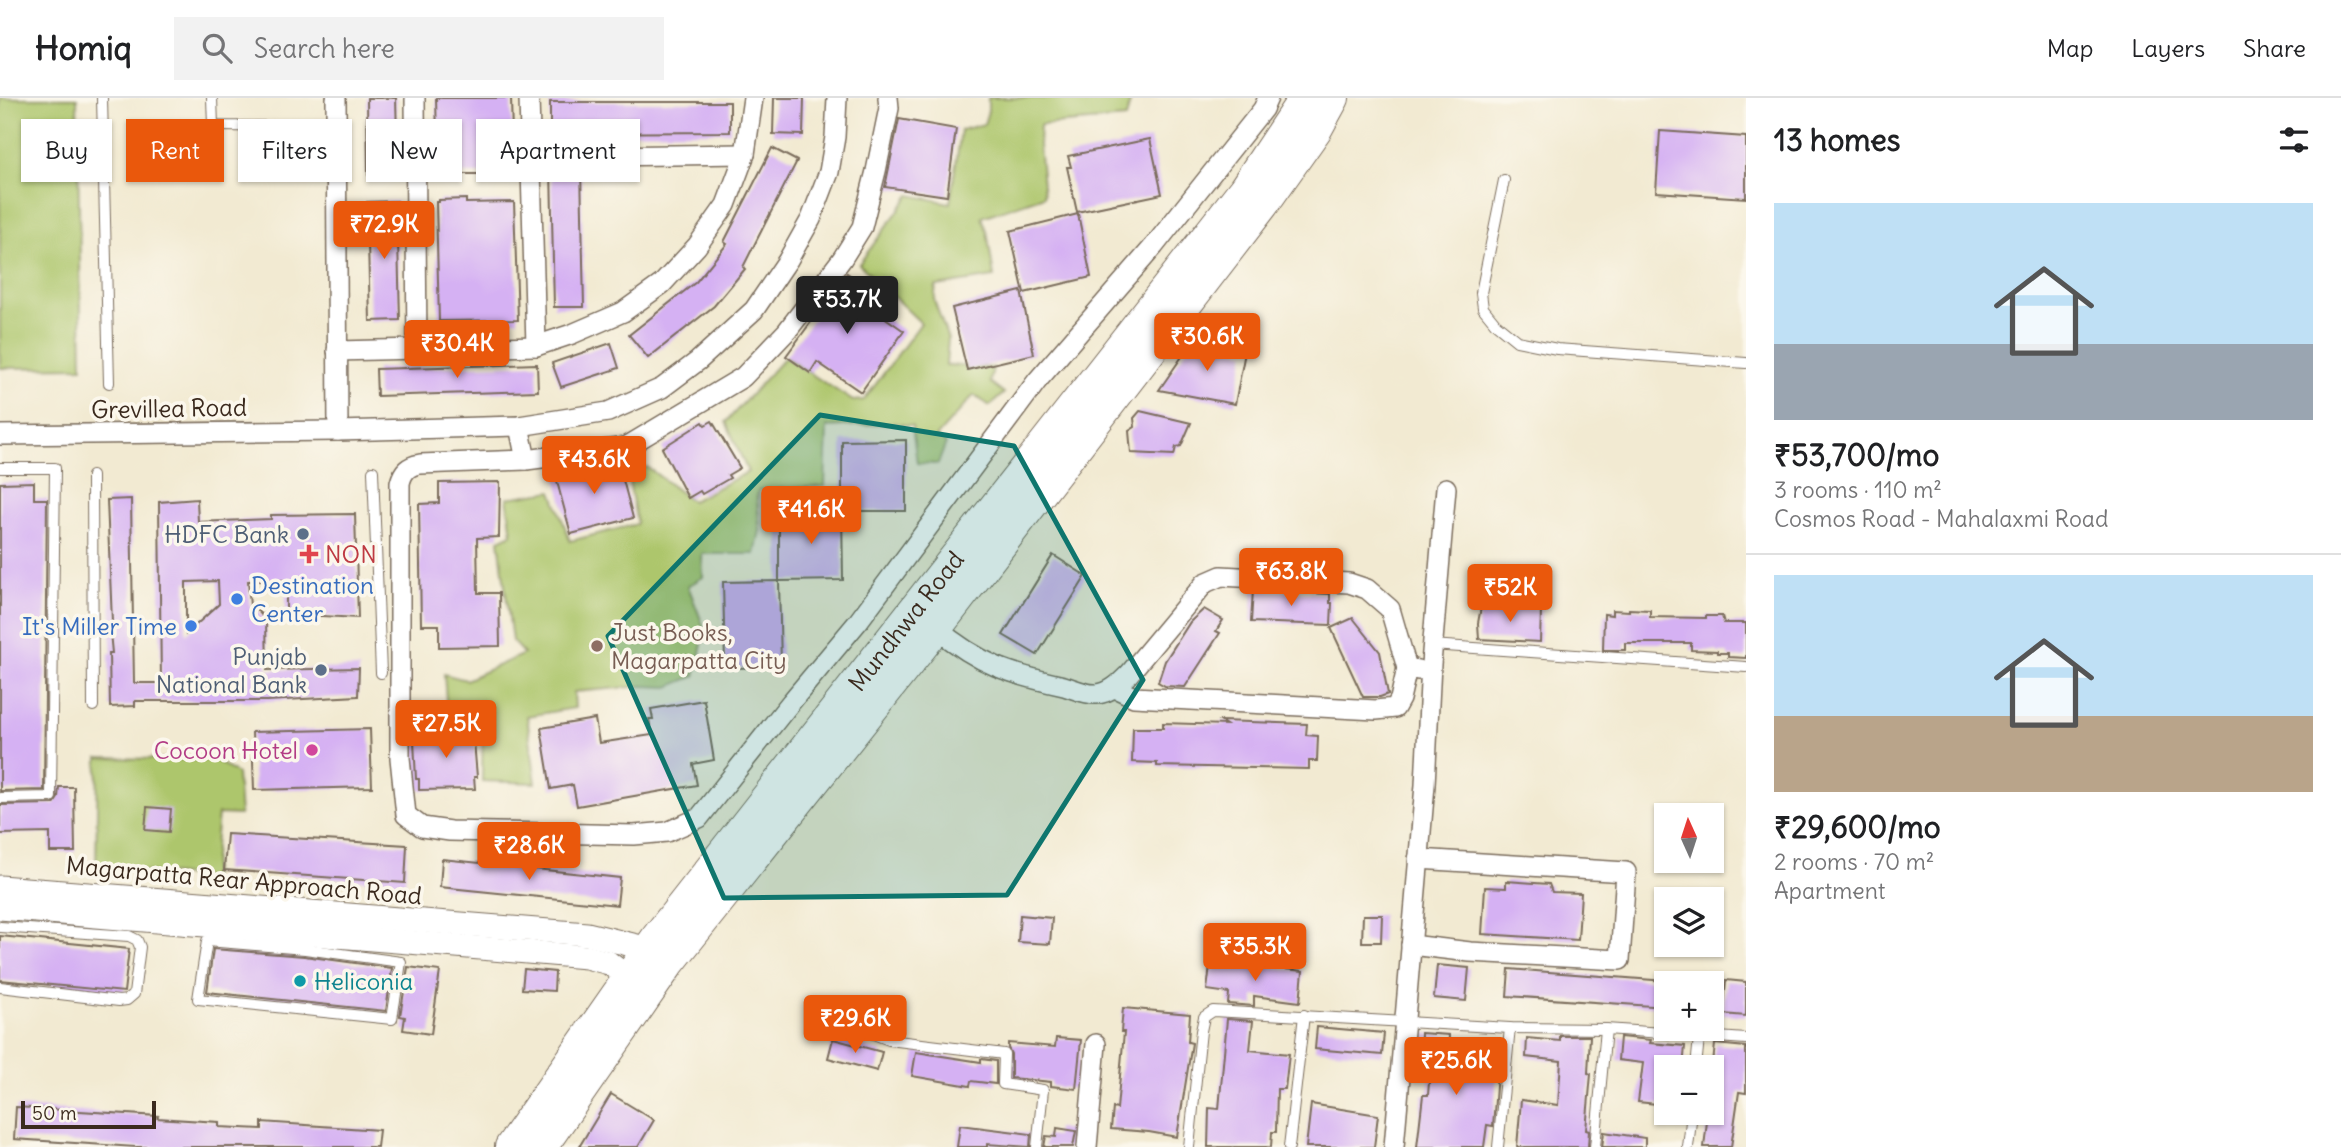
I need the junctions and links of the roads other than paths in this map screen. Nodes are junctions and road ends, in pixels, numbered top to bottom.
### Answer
1 (102, 98) edge
2 (212, 98) edge
3 (336, 98) edge
4 (415, 98) edge
5 (529, 98) edge
6 (753, 98) edge
7 (837, 98) edge
8 (888, 98) edge
9 (1268, 98) edge
10 (1305, 98) edge
11 (1333, 98) edge
12 (336, 119) edge
13 (529, 119) edge
14 (238, 126) edge
15 (745, 154) junction
16 (640, 155) edge
17 (1504, 180) dead end
18 (336, 182) edge
19 (531, 182) edge
20 (536, 346) junction
21 (417, 349) junction
22 (337, 351) junction
23 (1746, 363) edge
24 (109, 383) dead end
25 (519, 426) junction
26 (338, 431) junction
27 (0, 435) edge
28 (526, 460) junction
29 (1044, 466) junction
30 (0, 468) edge
31 (373, 471) dead end
32 (92, 476) dead end
33 (1446, 488) dead end
34 (936, 628) junction
35 (1432, 645) junction
36 (1746, 667) edge
37 (1407, 668) junction
38 (1430, 671) junction
39 (381, 673) dead end
40 (1115, 688) junction
41 (93, 706) dead end
42 (0, 798) edge
43 (1418, 859) junction
44 (0, 887) edge
45 (85, 904) junction
46 (10, 915) edge
47 (0, 927) edge
48 (305, 941) junction
49 (1410, 945) junction
50 (659, 957) junction
51 (638, 985) junction
52 (0, 987) edge
53 (1304, 1015) junction
54 (832, 1018) dead end
55 (1405, 1024) junction
56 (1510, 1028) junction
57 (1606, 1029) junction
58 (1654, 1033) edge
59 (1724, 1038) edge
60 (1746, 1039) edge
61 (1096, 1044) dead end
62 (1691, 1125) edge
63 (511, 1147) edge
64 (541, 1147) edge
65 (1037, 1147) edge
66 (1087, 1147) edge
67 (1189, 1147) edge
68 (1289, 1147) edge
69 (1394, 1147) edge
70 (1498, 1147) edge
71 (1595, 1147) edge
72 (1688, 1147) edge

1 - 24 lane
2 - 14 lane
3 - 12 street
4 - 21 street
5 - 13 street
6 - 15 street
7 - 25 street, Grevillea Road
8 - 28 street
9 - 28 street
10 - 29 highway, Mundhwa Road
11 - 29 highway, Mundhwa Road
15 - 16 street
15 - 20 street
17 - 23 lane
18 - 22 street
19 - 20 street
20 - 21 street
21 - 22 street
22 - 26 street
25 - 26 street, Grevillea Road
25 - 28 street
26 - 27 street, Grevillea Road
29 - 34 highway, Mundhwa Road
29 - 50 highway, Mundhwa Road
30 - 42 lane
31 - 39 lane
32 - 41 lane
33 - 35 street
34 - 40 street
34 - 50 highway, Mundhwa Road
35 - 36 lane
35 - 38 street
37 - 38 street
37 - 40 street
37 - 40 street
38 - 43 street
43 - 49 street
43 - 49 street
44 - 45 street, Magarpatta Rear Approach Road
45 - 46 street, Magarpatta Rear Approach Road
45 - 48 street, Magarpatta Rear Approach Road
45 - 50 street, Magarpatta Rear Approach Road
46 - 47 lane
46 - 52 lane
48 - 48 lane
48 - 51 street, Magarpatta Rear Approach Road
49 - 55 street
50 - 51 highway, Mundhwa Road
51 - 63 highway, Mundhwa Road
51 - 64 highway, Mundhwa Road
53 - 55 lane
53 - 67 lane
53 - 68 lane
54 - 65 lane
55 - 56 lane
55 - 69 street
56 - 57 lane
56 - 70 lane
57 - 58 lane
57 - 71 lane
59 - 60 lane
61 - 66 street
62 - 72 lane

